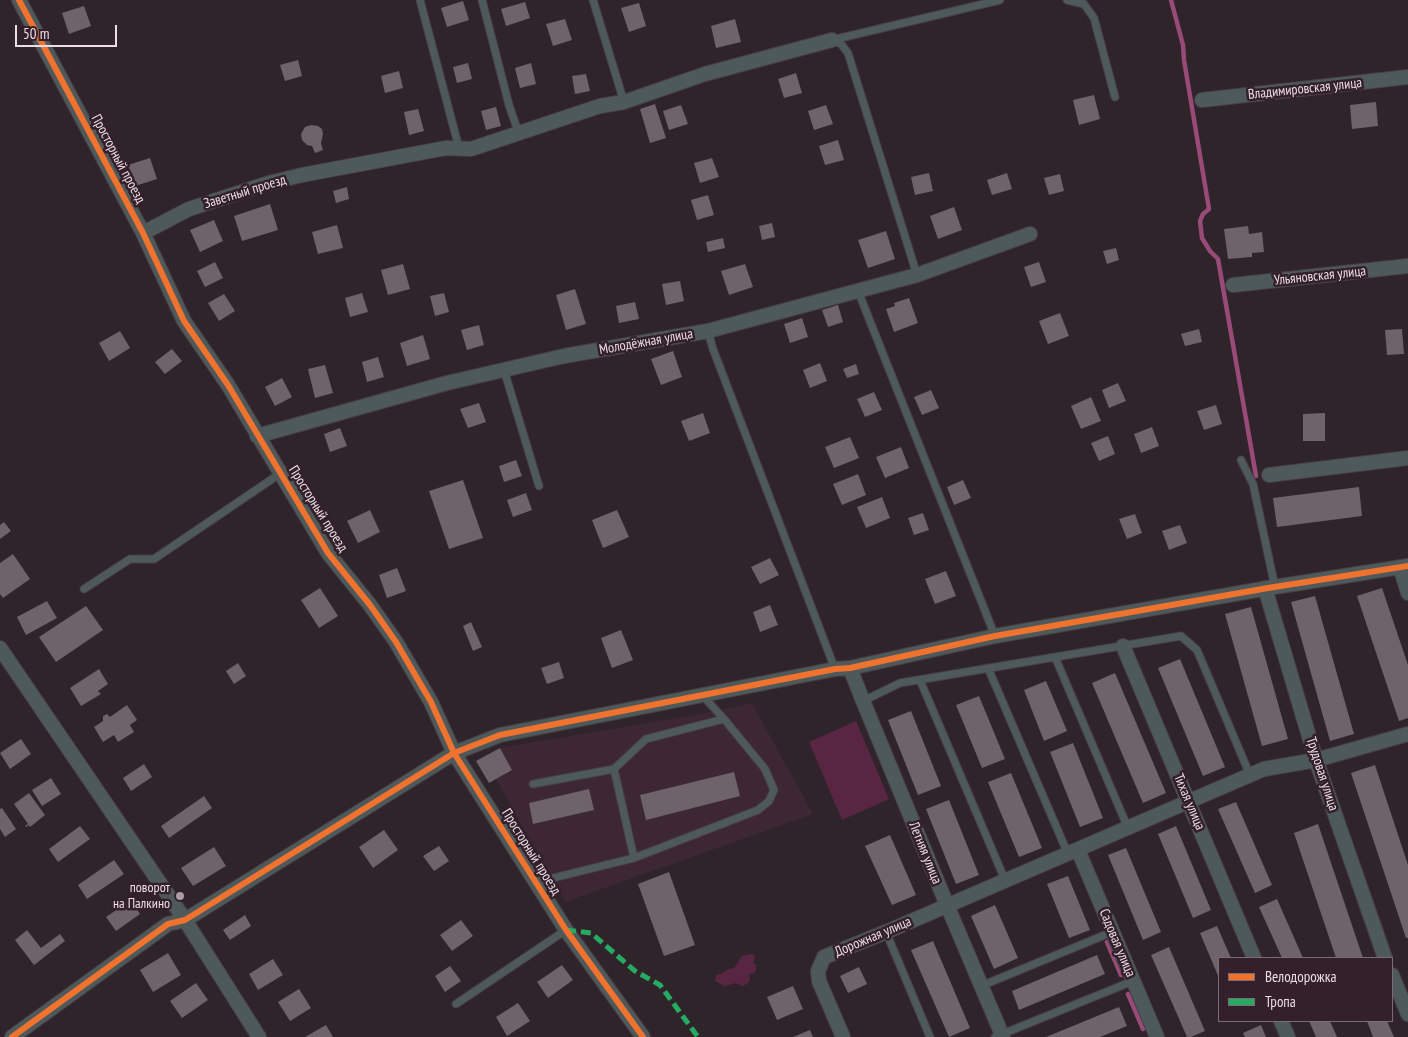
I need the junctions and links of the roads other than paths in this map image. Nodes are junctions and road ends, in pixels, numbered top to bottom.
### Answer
1 (19, 0) edge
2 (420, 0) edge
3 (482, 0) edge
4 (593, 0) edge
5 (1000, 0) edge
6 (1067, 0) edge
7 (832, 40) junction
8 (1408, 77) edge
9 (1115, 97) dead end
10 (1202, 100) dead end
11 (624, 102) junction
12 (519, 134) junction
13 (459, 148) junction
14 (143, 233) junction
15 (1030, 234) dead end
16 (1408, 266) edge
17 (917, 275) junction
18 (1233, 285) dead end
19 (858, 291) junction
20 (708, 331) junction
21 (504, 370) junction
22 (258, 436) junction
23 (1408, 458) edge
24 (1241, 460) dead end
25 (281, 473) junction
26 (1268, 475) dead end
27 (539, 486) dead end
28 (1404, 566) edge
29 (1270, 588) junction
30 (84, 589) dead end
31 (1408, 593) edge
32 (995, 636) junction
33 (1123, 646) junction
34 (0, 648) edge
35 (1055, 657) junction
36 (850, 668) junction
37 (988, 668) junction
38 (835, 669) junction
39 (920, 680) junction
40 (703, 696) junction
41 (863, 701) junction
42 (724, 719) junction
43 (1408, 734) edge
44 (454, 753) junction
45 (1316, 760) junction
46 (614, 770) junction
47 (1250, 775) junction
48 (534, 784) dead end
49 (1188, 802) junction
50 (1128, 828) junction
51 (1072, 852) junction
52 (634, 858) junction
53 (1005, 880) junction
54 (539, 886) junction
55 (947, 905) junction
56 (185, 920) junction
57 (566, 930) junction
58 (886, 932) junction
59 (1112, 932) junction
60 (1254, 957) edge
61 (1385, 957) edge
62 (1393, 977) edge
63 (1133, 981) junction
64 (981, 986) junction
65 (456, 1004) dead end
66 (1408, 1014) edge
67 (1281, 1022) edge
68 (1000, 1036) edge
69 (1154, 1036) edge
70 (12, 1037) edge
71 (259, 1037) edge
72 (643, 1037) edge
73 (843, 1037) edge
74 (930, 1037) edge
75 (1288, 1037) edge

1 - 14 street, Просторный проезд
2 - 13 lane
3 - 12 lane
4 - 11 lane
5 - 7 lane
6 - 9 lane
7 - 11 street, Заветный проезд
7 - 17 lane
8 - 10 street, Владимировская улица
11 - 12 street, Заветный проезд
12 - 13 street, Заветный проезд
13 - 14 street, Заветный проезд
14 - 22 street, Просторный проезд
15 - 17 street, Молодёжная улица
16 - 18 street, Ульяновская улица
17 - 19 street, Молодёжная улица
19 - 20 street, Молодёжная улица
19 - 32 lane
20 - 21 street, Молодёжная улица
20 - 38 lane
21 - 22 street, Молодёжная улица
21 - 27 lane
22 - 25 street, Просторный проезд
23 - 26 street
24 - 29 lane
25 - 30 lane
25 - 44 street, Просторный проезд
28 - 29 street
28 - 31 street
29 - 32 street
29 - 45 street, Трудовая улица
32 - 36 street
33 - 35 lane
33 - 47 lane
33 - 49 street, Тихая улица
34 - 56 street
35 - 37 lane
35 - 50 lane
36 - 38 street
36 - 41 street, Летняя улица
37 - 39 lane
37 - 51 lane
38 - 40 street
39 - 41 lane
39 - 53 lane
40 - 42 lane
40 - 44 street
41 - 55 street, Летняя улица
42 - 46 lane
42 - 52 lane
43 - 45 street, Дорожная улица
44 - 54 street, Просторный проезд
44 - 56 street
45 - 47 street, Дорожная улица
45 - 61 street, Трудовая улица
46 - 48 lane
46 - 52 lane
47 - 49 street, Дорожная улица
49 - 50 street, Дорожная улица
49 - 60 street, Тихая улица
50 - 51 street, Дорожная улица
51 - 53 street, Дорожная улица
51 - 59 street, Садовая улица
52 - 54 lane
53 - 55 street, Дорожная улица
54 - 57 street, Просторный проезд
55 - 58 street, Дорожная улица
55 - 64 street, Летняя улица
56 - 70 street
56 - 71 street
57 - 65 lane
57 - 72 street, Просторный проезд
58 - 73 street, Дорожная улица
58 - 74 lane
59 - 63 street, Садовая улица
59 - 64 lane
62 - 66 street
63 - 68 lane
63 - 69 street, Садовая улица
64 - 68 street, Летняя улица
67 - 75 street

